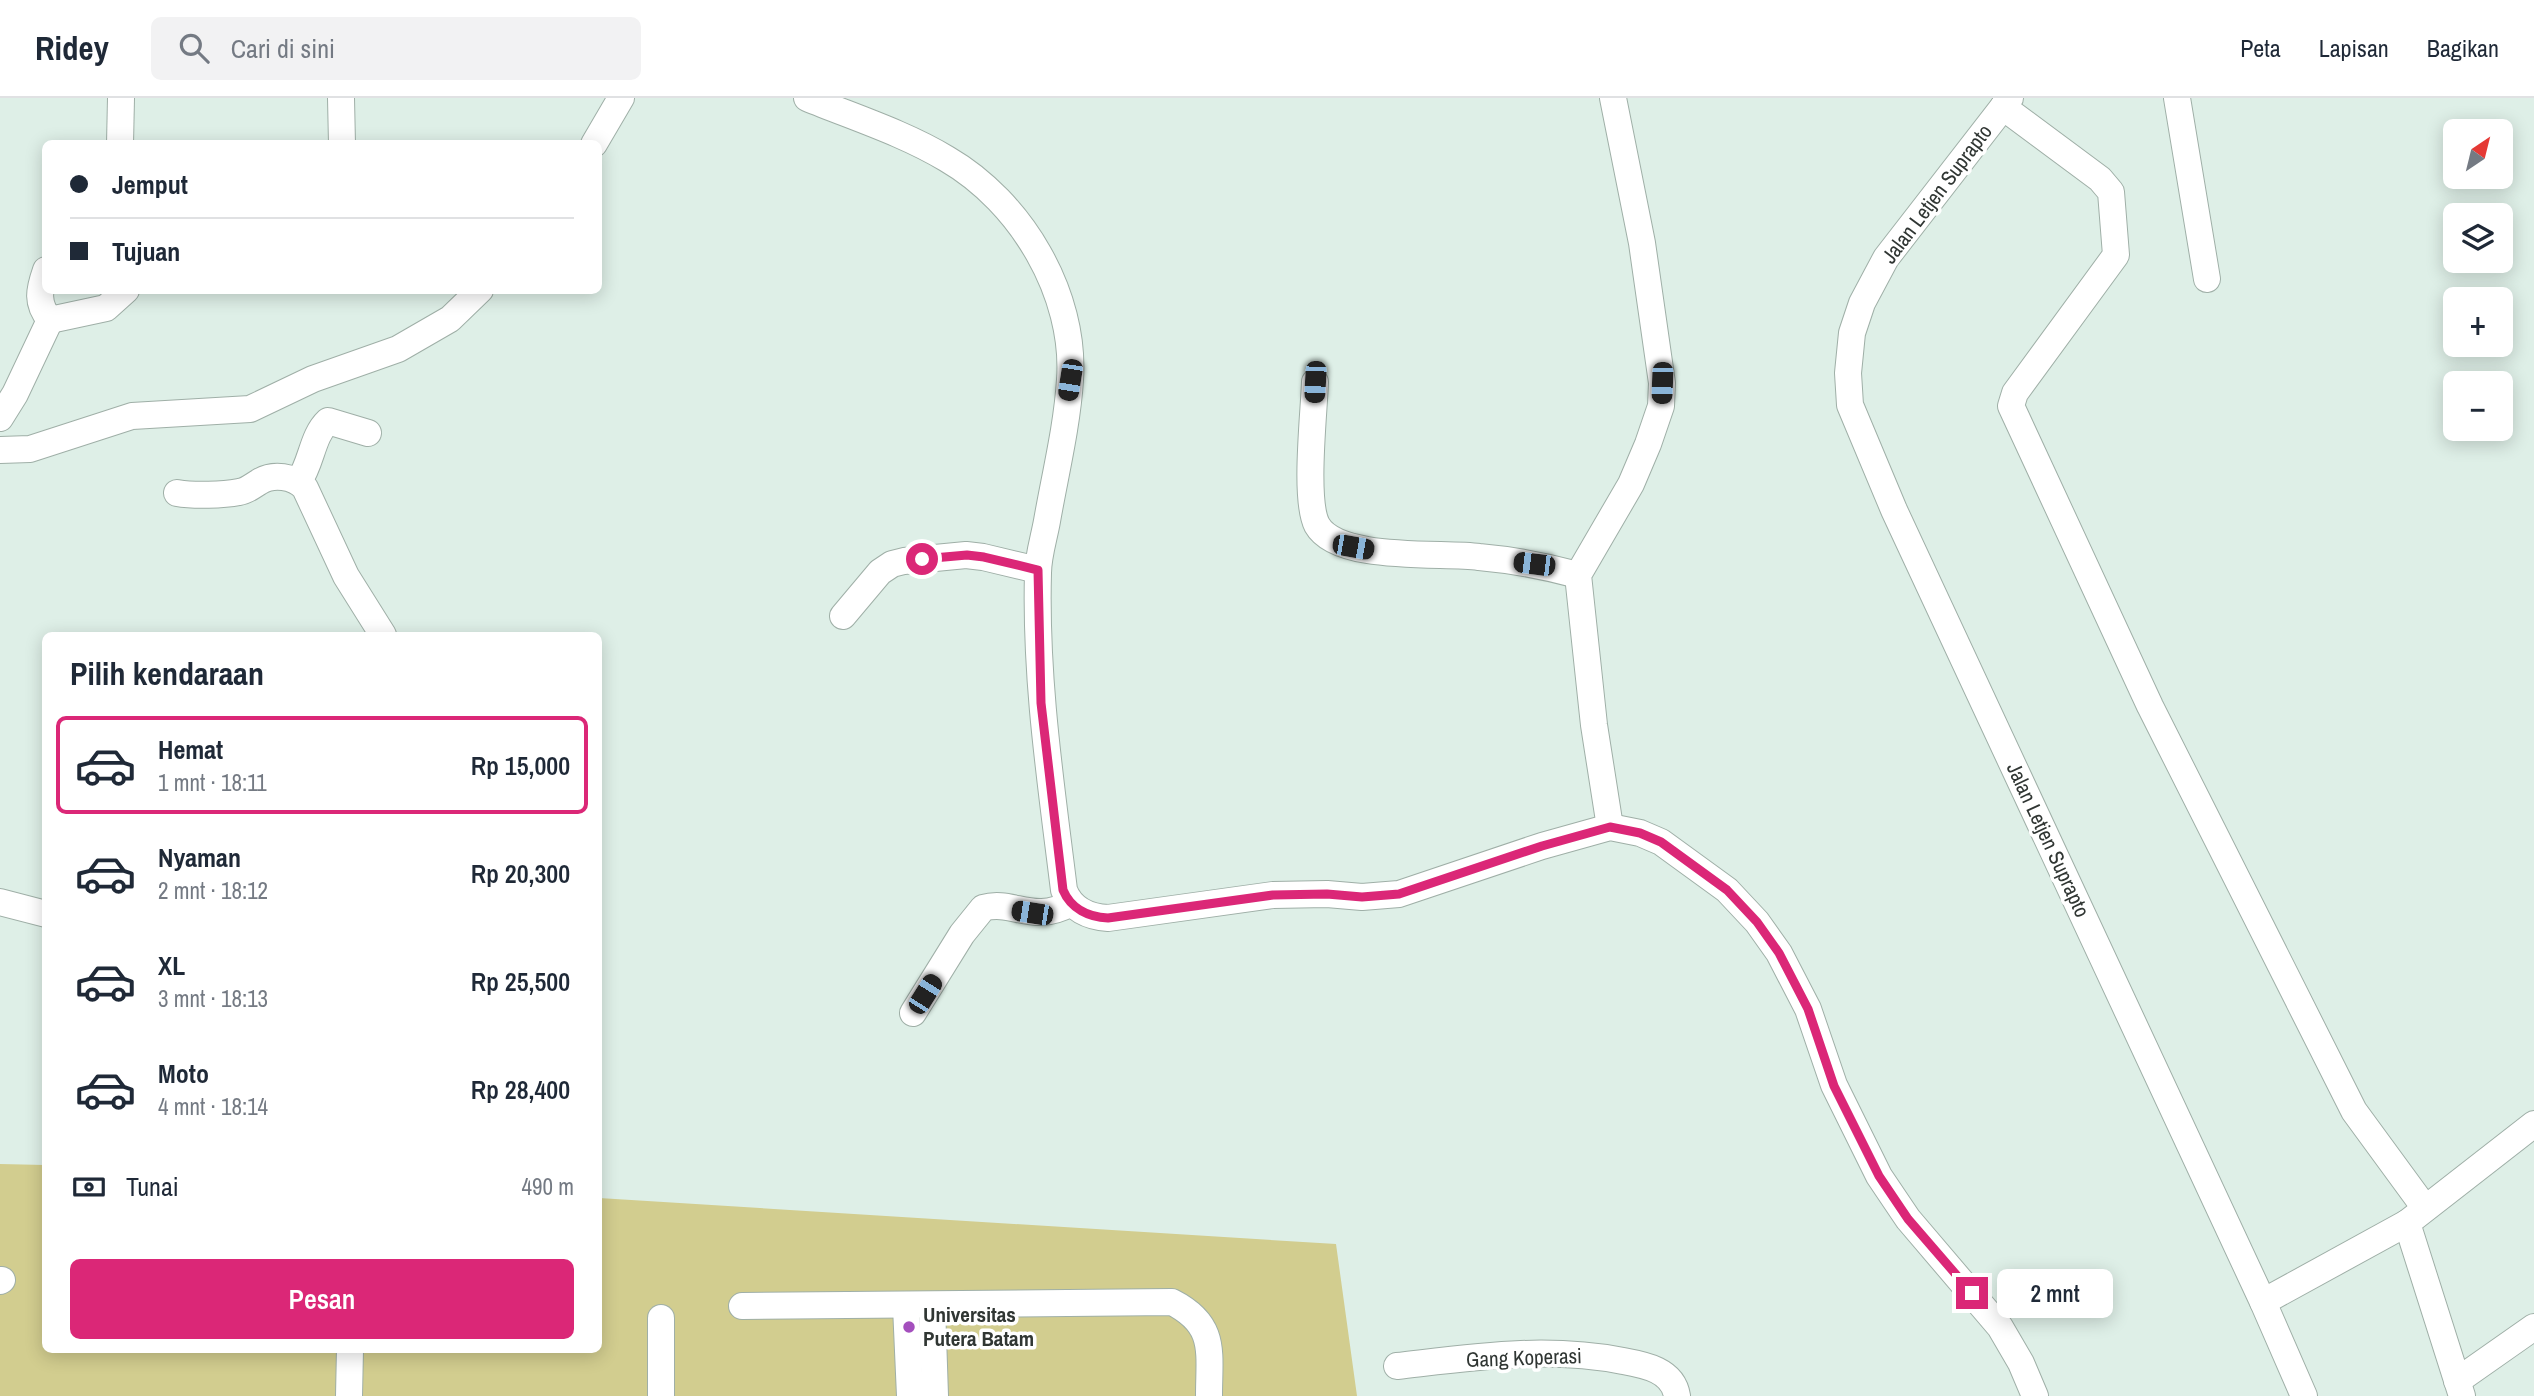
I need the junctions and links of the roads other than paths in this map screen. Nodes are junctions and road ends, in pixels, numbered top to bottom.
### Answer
1 (121, 98) edge
2 (341, 98) edge
3 (621, 98) edge
4 (807, 98) edge
5 (1614, 98) edge
6 (2177, 98) edge
7 (2007, 103) edge
8 (120, 140) edge
9 (342, 140) edge
10 (596, 140) edge
11 (2207, 279) dead end
12 (42, 283) edge
13 (121, 294) edge
14 (476, 294) edge
15 (50, 320) junction
16 (1315, 382) dead end
17 (0, 418) edge
18 (368, 433) dead end
19 (0, 450) edge
20 (299, 481) junction
21 (177, 494) dead end
22 (1038, 570) junction
23 (1578, 575) junction
24 (843, 617) dead end
25 (381, 632) edge
26 (1610, 827) junction
27 (0, 902) edge
28 (1071, 904) junction
29 (42, 913) edge
30 (913, 1013) dead end
31 (2534, 1124) edge
32 (2416, 1215) junction
33 (2263, 1302) junction
34 (742, 1306) dead end
35 (919, 1306) junction
36 (661, 1318) dead end
37 (2534, 1328) edge
38 (350, 1353) edge
39 (1397, 1366) dead end
40 (2459, 1388) edge
41 (349, 1396) edge
42 (661, 1396) edge
43 (910, 1396) edge
44 (936, 1396) edge
45 (1209, 1396) edge
46 (1677, 1396) edge
47 (2035, 1396) edge
48 (2304, 1396) edge

1 - 8 street
2 - 9 street
3 - 10 street
4 - 22 street
5 - 23 street
6 - 11 street
7 - 32 street
7 - 33 street, Jalan Letjen Suprapto
12 - 15 street
13 - 15 street
14 - 19 street
15 - 17 street
16 - 23 street
18 - 20 street
20 - 21 street
20 - 25 street
22 - 24 street
22 - 28 street
23 - 26 street
26 - 28 street
26 - 47 street
27 - 29 street
28 - 30 street
31 - 32 street
32 - 33 street
32 - 40 street
33 - 48 street, Jalan Letjen Suprapto
34 - 35 street
35 - 43 street
35 - 44 street
35 - 45 street
36 - 42 street
37 - 40 street
38 - 41 street
39 - 46 street, Gang Koperasi

